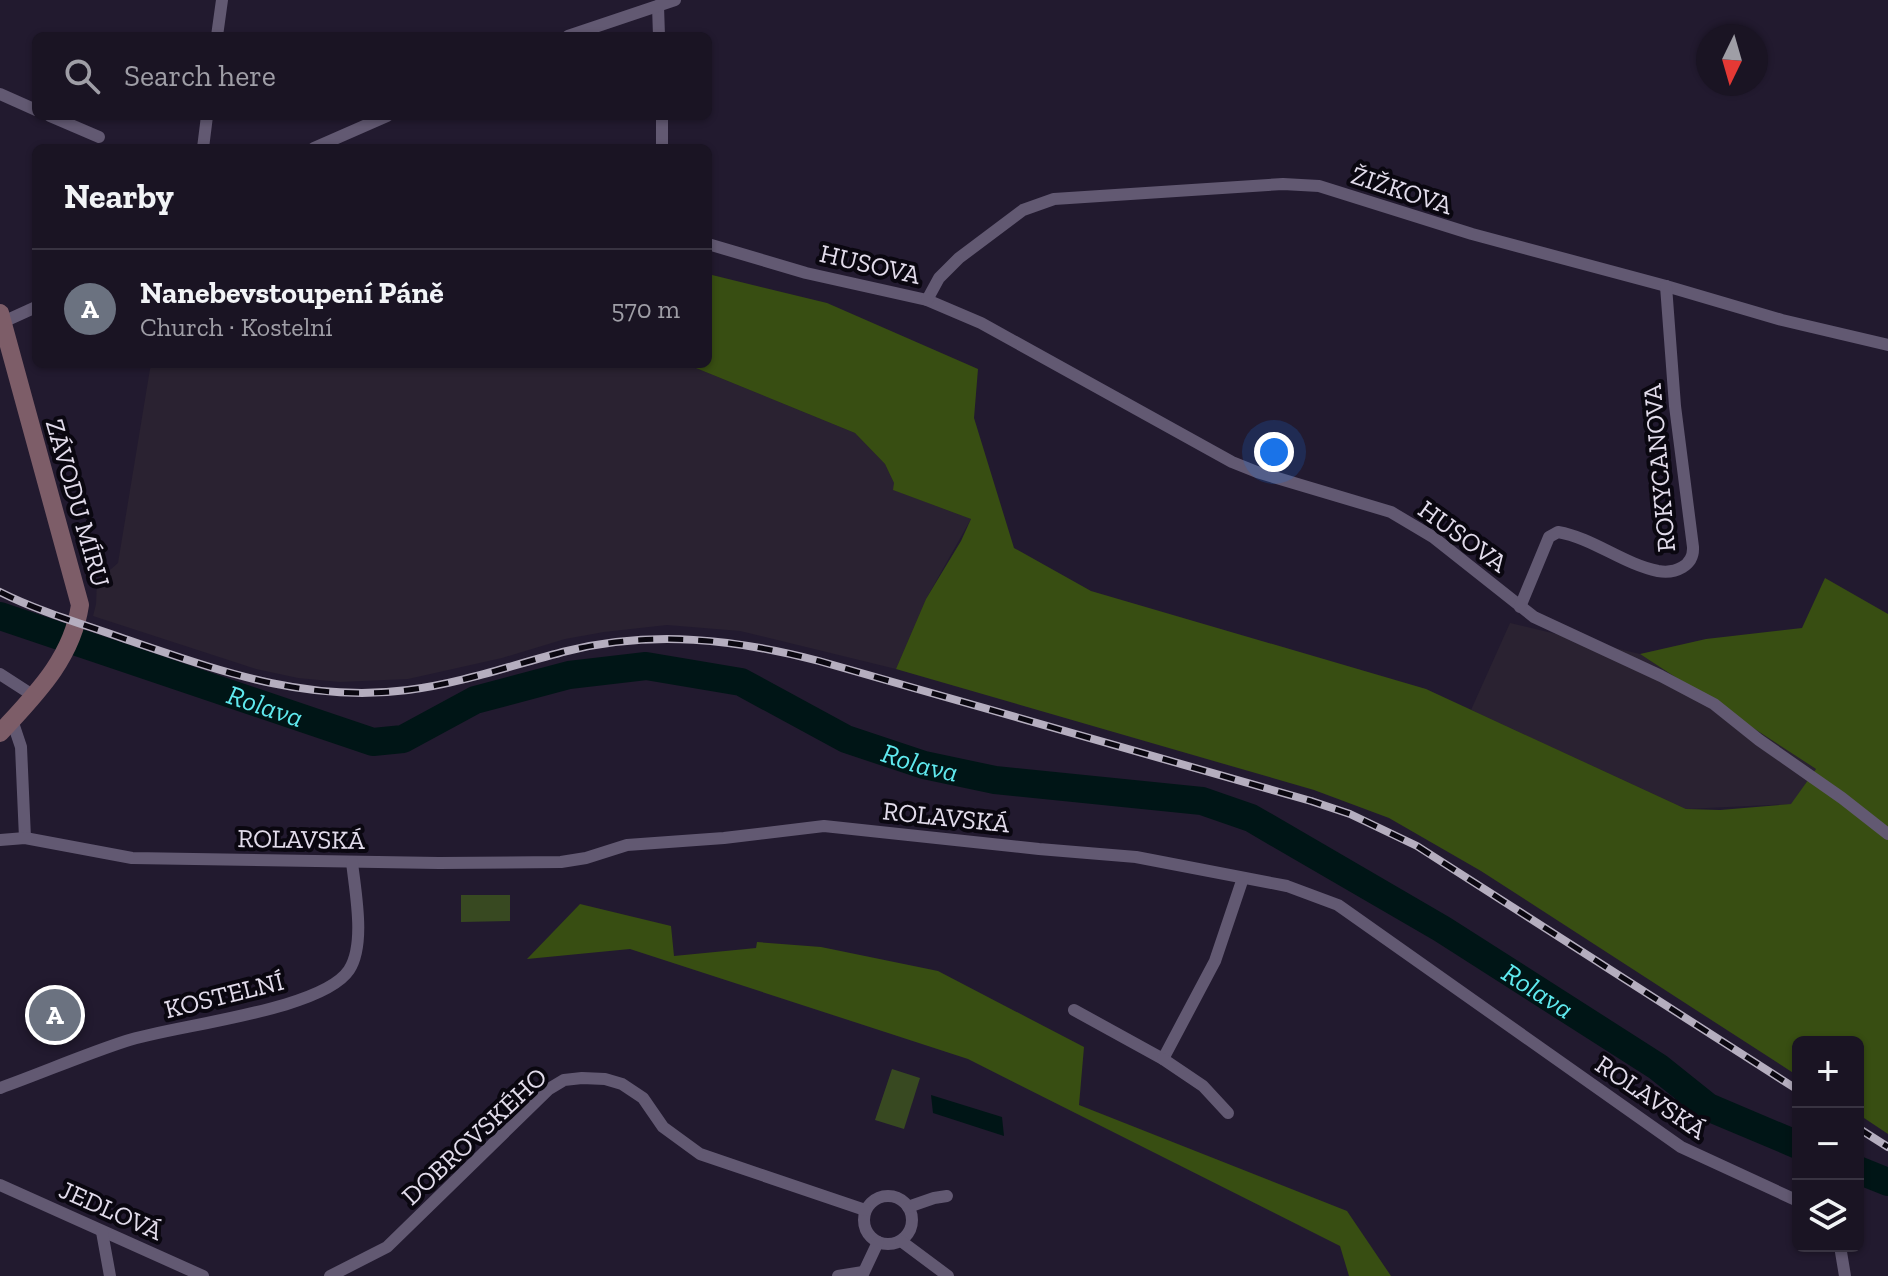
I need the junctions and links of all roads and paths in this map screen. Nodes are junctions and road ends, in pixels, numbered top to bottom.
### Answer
1 (222, 0) edge
2 (675, 0) edge
3 (658, 6) junction
4 (218, 32) edge
5 (580, 32) edge
6 (659, 32) edge
7 (0, 94) edge
8 (32, 108) edge
9 (59, 120) edge
10 (206, 120) edge
11 (378, 120) edge
12 (662, 120) edge
13 (99, 137) dead end
14 (204, 144) edge
15 (323, 144) edge
16 (662, 144) edge
17 (712, 245) edge
18 (1666, 286) junction
19 (927, 300) junction
20 (32, 308) edge
21 (2, 318) edge
22 (1888, 345) edge
23 (1520, 607) junction
24 (0, 674) edge
25 (34, 696) junction
26 (6, 727) edge
27 (1888, 834) edge
28 (25, 838) junction
29 (0, 840) edge
30 (352, 862) junction
31 (1243, 878) junction
32 (1074, 1010) dead end
33 (1163, 1059) junction
34 (0, 1088) edge
35 (1228, 1113) dead end
36 (0, 1185) edge
37 (947, 1196) dead end
38 (1792, 1198) edge
39 (908, 1207) junction
40 (865, 1210) junction
41 (102, 1232) junction
42 (901, 1241) junction
43 (878, 1242) junction
44 (1841, 1252) edge
45 (863, 1274) edge
46 (110, 1276) edge
47 (203, 1276) edge
48 (330, 1276) edge
49 (838, 1276) edge
50 (948, 1276) edge
51 (1845, 1276) edge

1 - 4 street
2 - 3 street
3 - 5 street
3 - 6 street
7 - 8 street
9 - 13 street
10 - 14 street
11 - 15 street
12 - 16 street
17 - 19 street, HUSOVA
18 - 19 street, ŽIŽKOVA
18 - 22 street, ŽIŽKOVA
18 - 23 street, ROKYCANOVA
19 - 23 street, HUSOVA
20 - 21 street
21 - 25 main road, ZÁVODU MÍRU
23 - 27 street, HUSOVA
24 - 25 street
25 - 26 main road, ZÁVODU MÍRU
26 - 28 street
28 - 29 street, ROLAVSKÁ
28 - 30 street, ROLAVSKÁ
30 - 31 street, ROLAVSKÁ
30 - 34 street, KOSTELNÍ
31 - 33 street
31 - 38 street, ROLAVSKÁ
32 - 33 street
33 - 35 street
36 - 41 street, JEDLOVÁ
37 - 39 street
39 - 40 street
39 - 42 street
40 - 43 street
40 - 48 street, DOBROVSKÉHO
41 - 46 street
41 - 47 street, JEDLOVÁ
42 - 43 street
42 - 50 street
43 - 45 street
44 - 51 street
45 - 49 street

